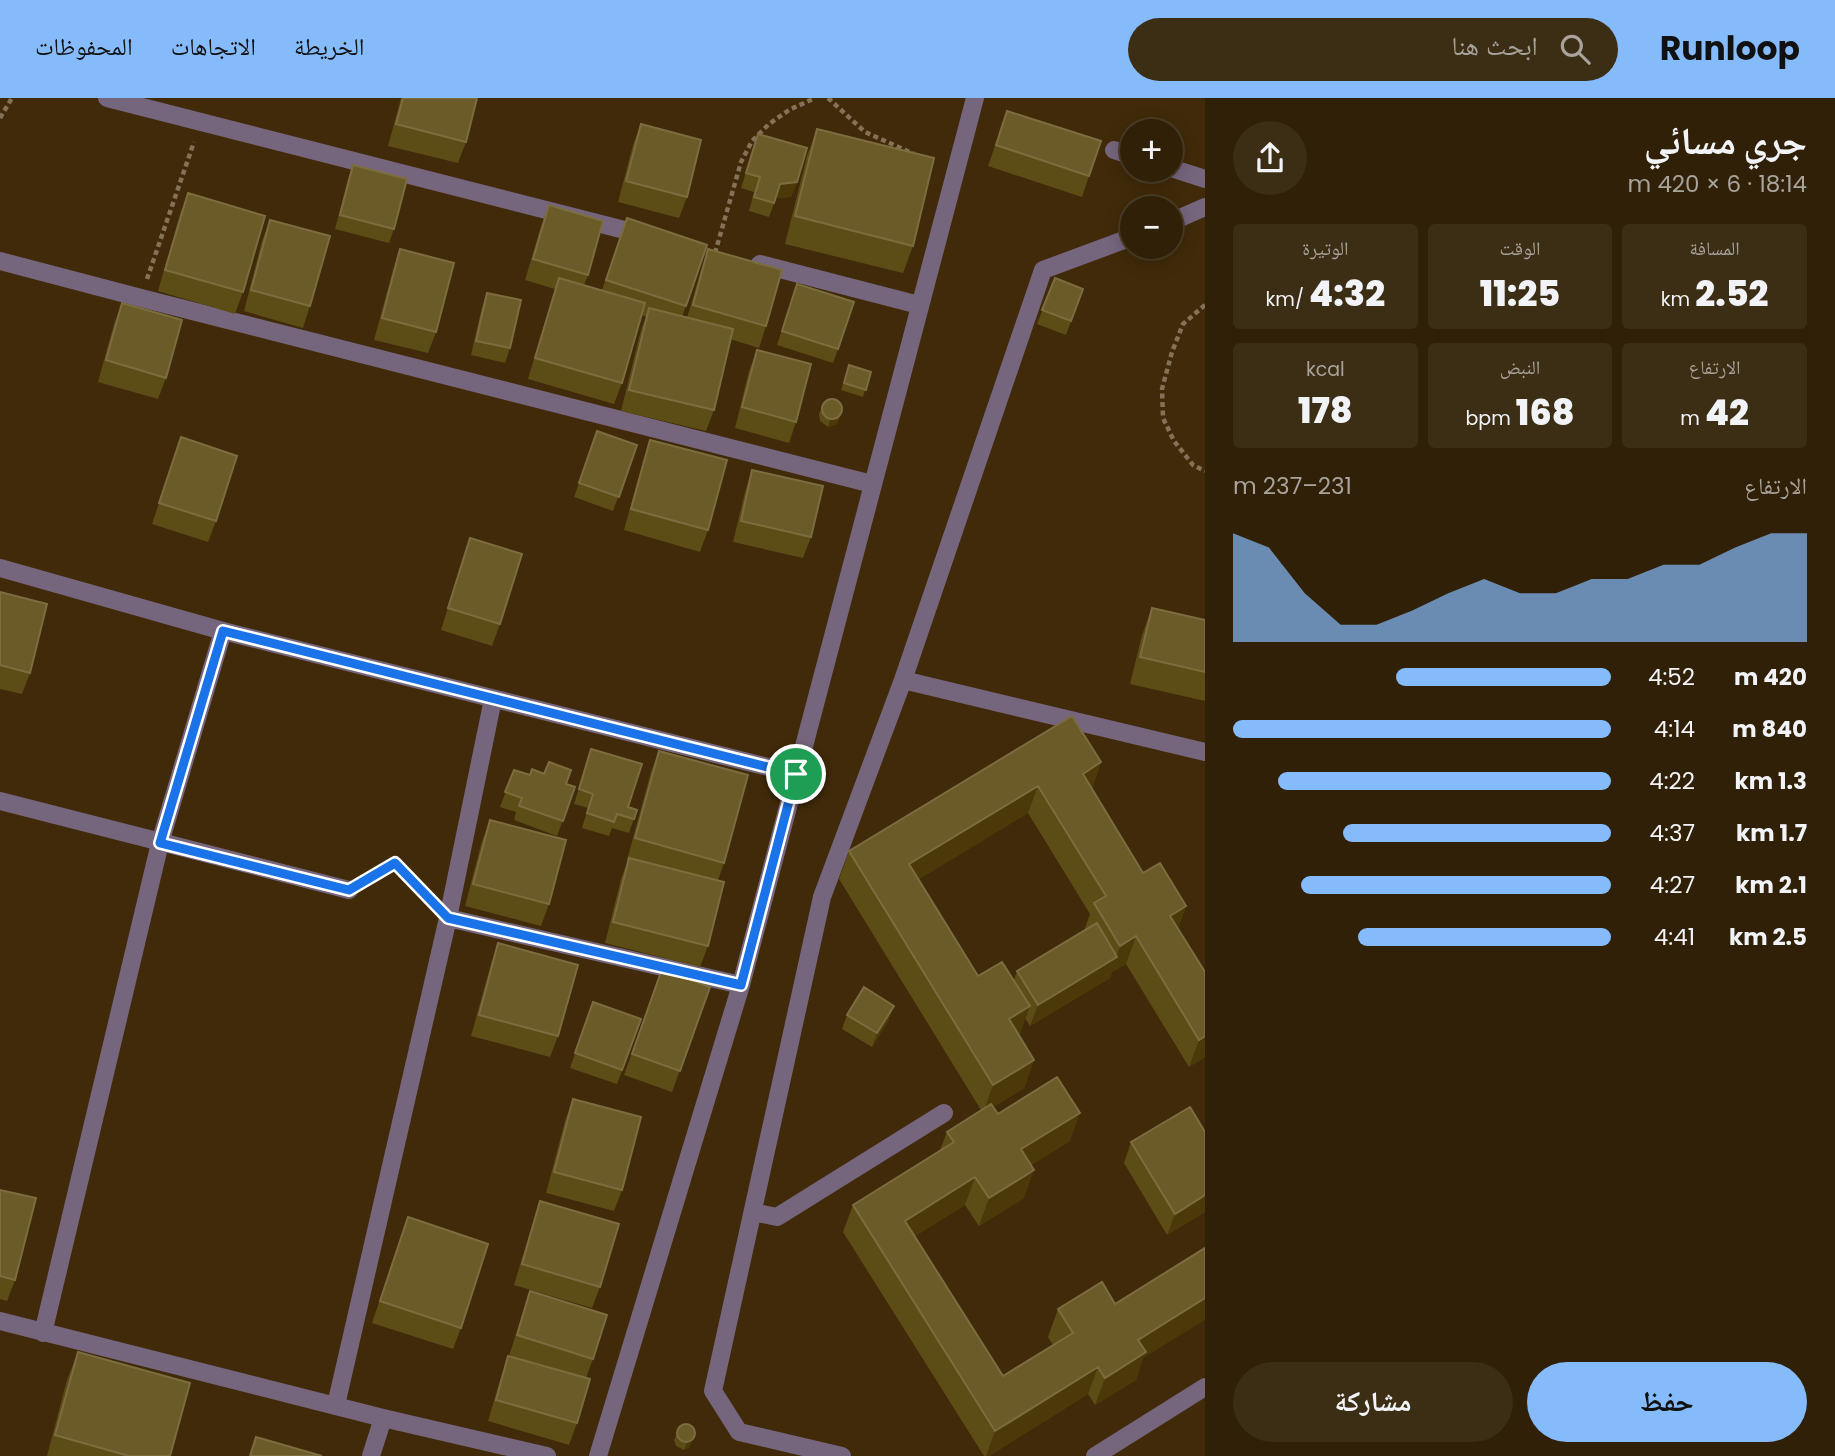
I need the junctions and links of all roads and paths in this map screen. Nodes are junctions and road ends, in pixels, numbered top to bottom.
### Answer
1 (12, 98) edge
2 (107, 98) edge
3 (815, 98) edge
4 (828, 98) edge
5 (975, 98) edge
6 (0, 118) edge
7 (201, 122) junction
8 (1114, 150) dead end
9 (1120, 152) edge
10 (956, 168) junction
11 (1183, 172) edge
12 (1205, 179) edge
13 (1205, 207) edge
14 (1183, 217) edge
15 (661, 239) edge
16 (1120, 241) edge
17 (715, 253) joint
18 (0, 261) edge
19 (141, 298) junction
20 (919, 305) junction
21 (1205, 305) edge
22 (1205, 471) edge
23 (872, 484) junction
24 (0, 568) edge
25 (223, 631) junction
26 (903, 680) junction
27 (493, 699) junction
28 (1205, 752) edge
29 (796, 774) junction
30 (0, 801) edge
31 (160, 843) junction
32 (349, 890) joint
33 (448, 918) junction
34 (741, 985) junction
35 (944, 1113) dead end
36 (753, 1212) junction
37 (0, 1321) edge
38 (43, 1333) junction
39 (1205, 1387) edge
40 (336, 1405) junction
41 (383, 1418) junction
42 (372, 1456) edge
43 (547, 1456) edge
44 (598, 1456) edge
45 (842, 1456) edge
46 (1095, 1456) edge

1 - 6 path
2 - 7 street
3 - 17 path
4 - 10 path
5 - 10 street
7 - 15 street
7 - 19 path
8 - 9 street
10 - 20 street
11 - 12 street
13 - 14 street
16 - 26 street
17 - 20 street
18 - 19 street
19 - 23 street
20 - 23 street
21 - 22 path
23 - 29 street
24 - 25 street
25 - 27 street
25 - 31 street
26 - 28 street
26 - 36 street
27 - 29 street
27 - 33 street
29 - 34 street
30 - 31 street
31 - 32 street
31 - 38 street
32 - 33 path
33 - 34 street
33 - 40 street
34 - 44 street
35 - 36 street
36 - 45 street
37 - 38 street
38 - 40 street
39 - 46 street
40 - 41 street
41 - 42 street
41 - 43 street

